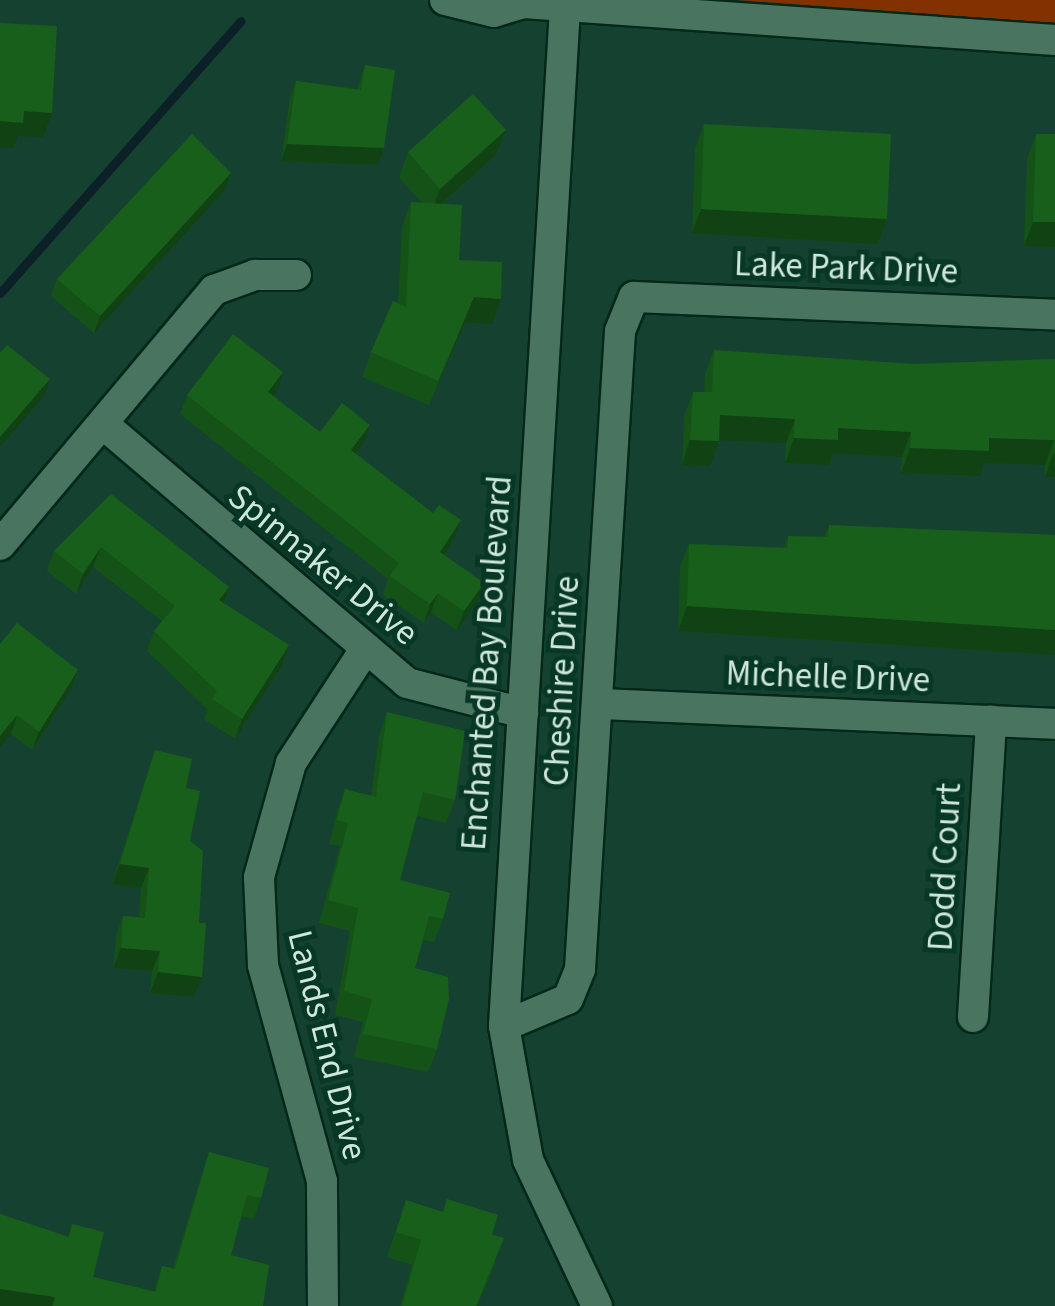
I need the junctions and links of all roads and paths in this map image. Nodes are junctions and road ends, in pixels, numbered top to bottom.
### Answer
1 (445, 0) edge
2 (521, 2) edge
3 (565, 8) junction
4 (1055, 40) edge
5 (296, 275) dead end
6 (634, 298) joint
7 (1055, 315) edge
8 (104, 424) junction
9 (0, 544) edge
10 (366, 648) junction
11 (598, 704) junction
12 (523, 713) junction
13 (990, 721) junction
14 (1055, 724) edge
15 (973, 1018) dead end
16 (504, 1026) junction
17 (323, 1306) edge
18 (597, 1306) edge

1 - 2 street
2 - 3 street
3 - 4 street
3 - 12 street, Enchanted Bay Boulevard
5 - 8 street
6 - 7 street, Lake Park Drive
6 - 11 street, Cheshire Drive
8 - 9 street
8 - 10 street, Spinnaker Drive
10 - 12 street, Spinnaker Drive
10 - 17 street, Lands End Drive
11 - 13 street, Michelle Drive
11 - 16 street, Cheshire Drive
12 - 16 street, Enchanted Bay Boulevard
13 - 14 street, Michelle Drive
13 - 15 street, Dodd Court
16 - 18 street, Enchanted Bay Boulevard

